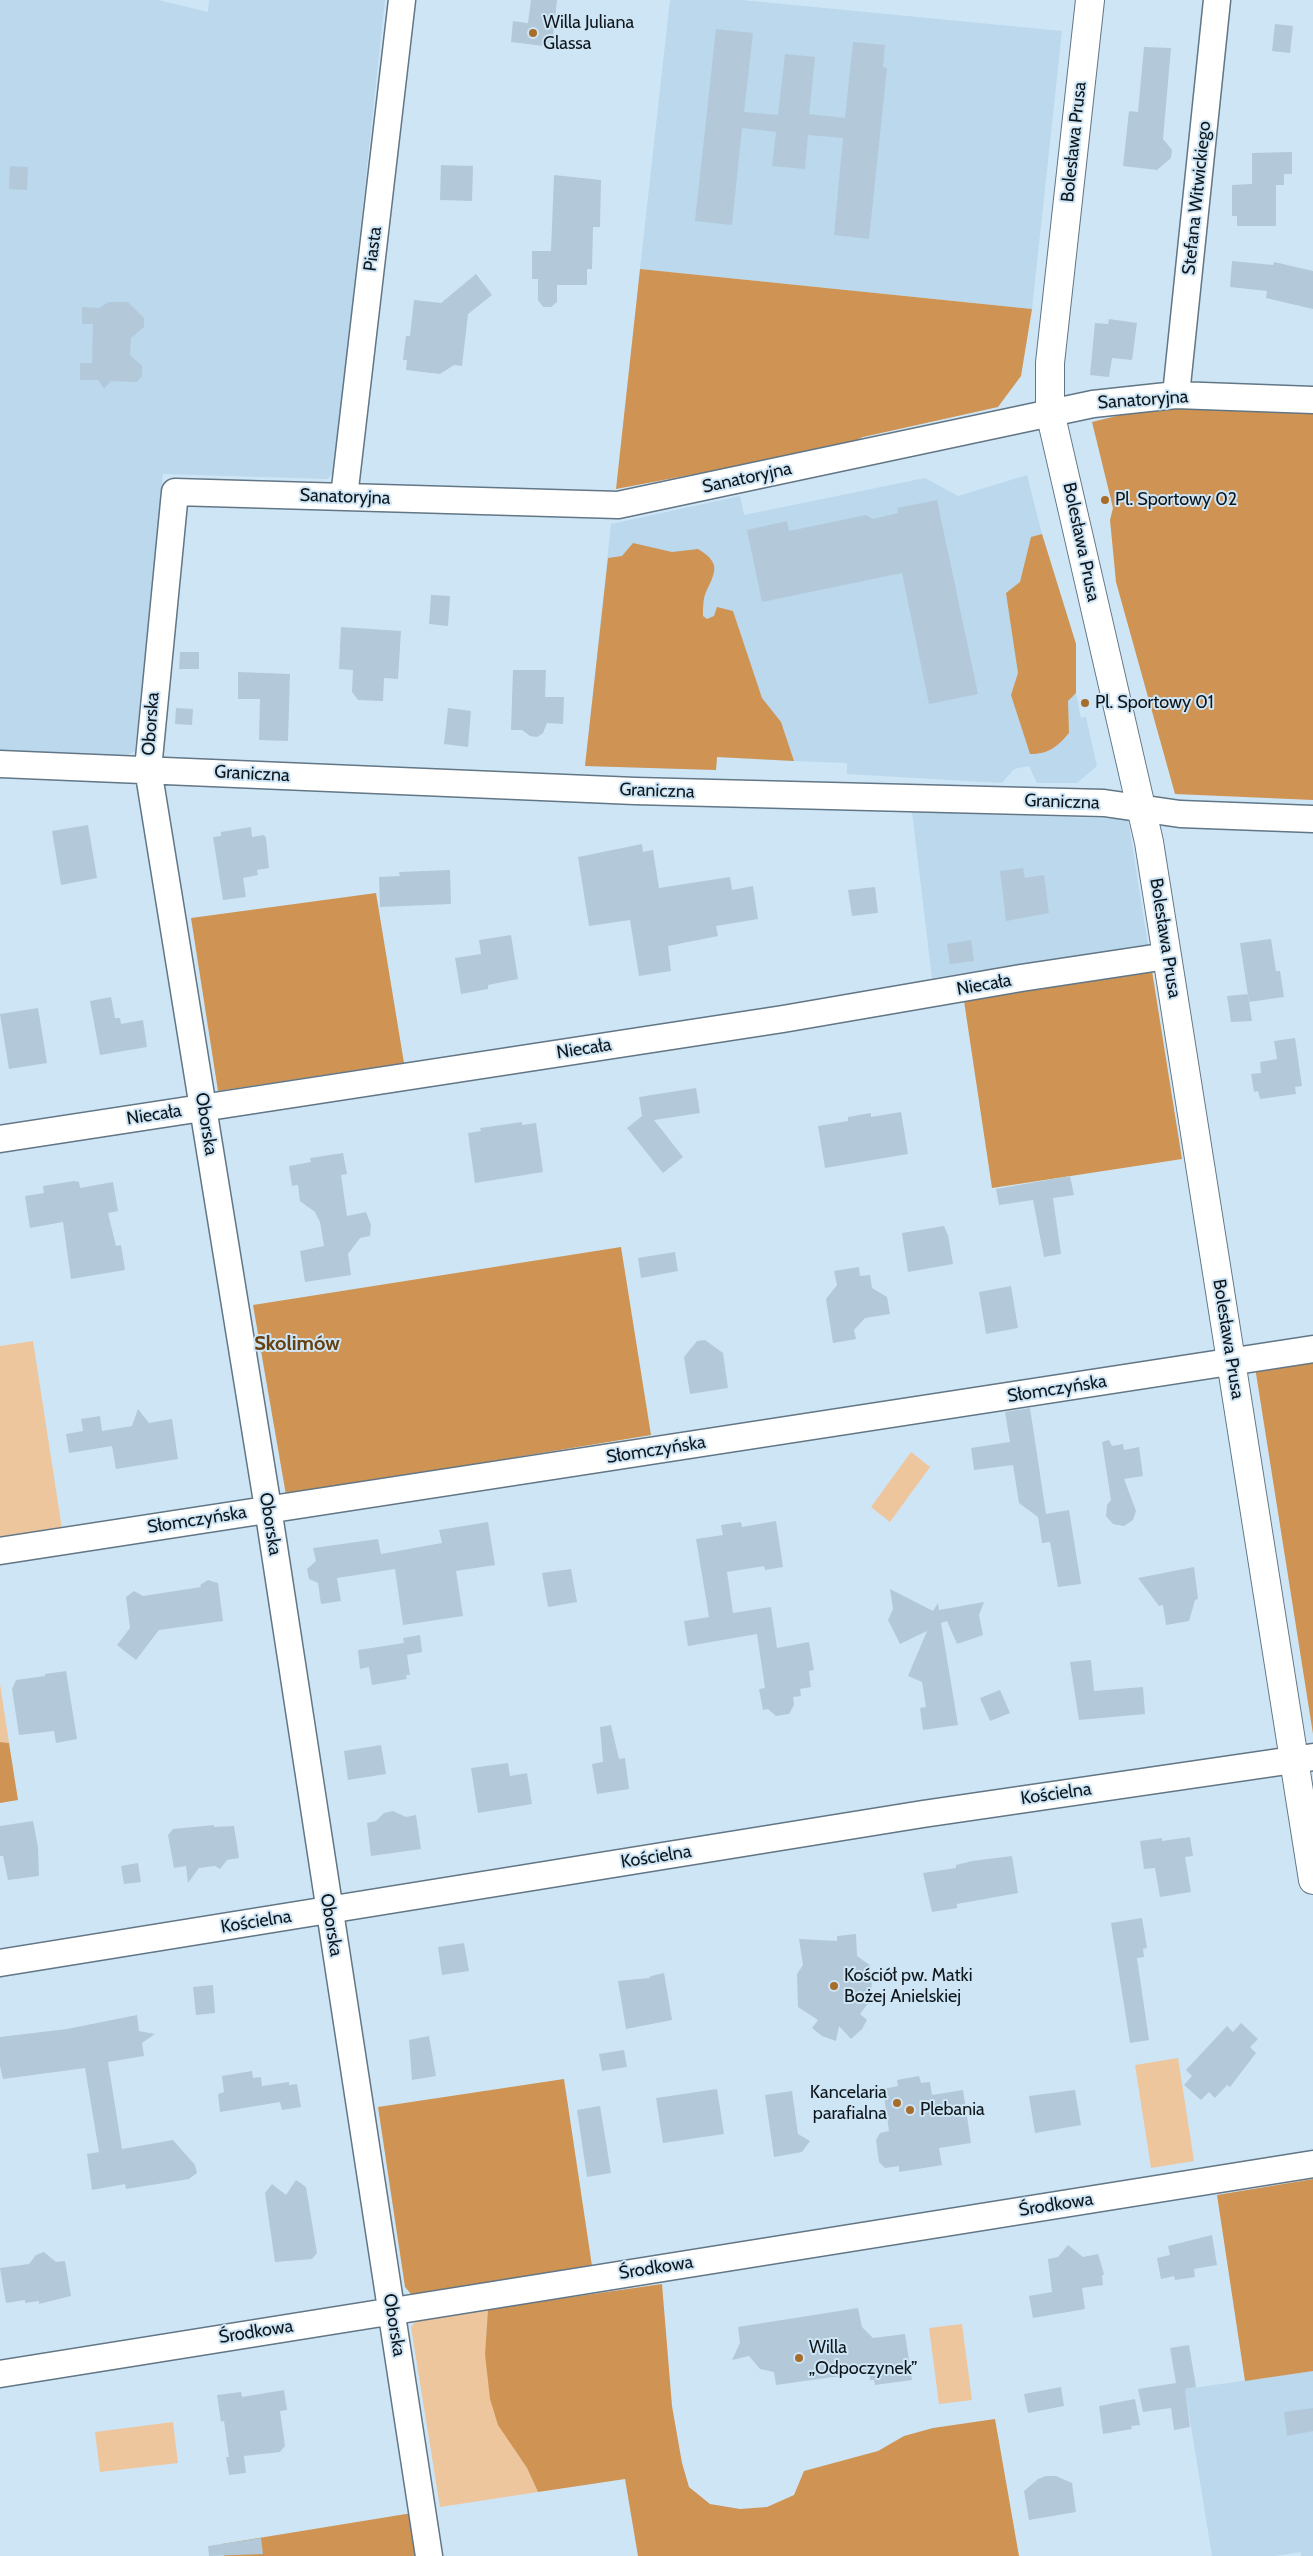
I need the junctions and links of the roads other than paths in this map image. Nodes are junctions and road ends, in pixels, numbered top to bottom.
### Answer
1 (402, 0) edge
2 (1090, 0) edge
3 (1217, 0) edge
4 (1176, 395) junction
5 (1313, 400) edge
6 (1050, 412) junction
7 (175, 492) joint
8 (344, 497) junction
9 (0, 764) edge
10 (148, 769) junction
11 (1143, 808) junction
12 (1313, 819) edge
13 (1167, 956) junction
14 (203, 1108) junction
15 (0, 1139) edge
16 (1313, 1349) edge
17 (1231, 1362) junction
18 (268, 1508) junction
19 (0, 1551) edge
20 (1303, 1758) edge
21 (1313, 1880) edge
22 (329, 1911) junction
23 (0, 1963) edge
24 (1313, 2164) edge
25 (392, 2310) junction
26 (0, 2374) edge
27 (429, 2556) edge

1 - 8 street, Piasta
2 - 6 street, Bolesława Prusa
3 - 4 street, Stefana Witwickiego
4 - 5 street, Sanatoryjna
4 - 6 street, Sanatoryjna
6 - 8 street, Sanatoryjna
6 - 11 street, Bolesława Prusa
7 - 8 street, Sanatoryjna
7 - 10 street, Oborska
9 - 10 street, Graniczna
10 - 11 street, Graniczna
10 - 14 street, Oborska
11 - 12 street, Graniczna
11 - 13 street, Bolesława Prusa
13 - 14 street, Niecała
13 - 17 street, Bolesława Prusa
14 - 15 street, Niecała
14 - 18 street, Oborska
16 - 17 street, Słomczyńska
17 - 18 street, Słomczyńska
17 - 20 street, Bolesława Prusa
18 - 19 street, Słomczyńska
18 - 22 street, Oborska
20 - 21 street, Bolesława Prusa
20 - 22 street, Kościelna
22 - 23 street, Kościelna
22 - 25 street, Oborska
24 - 25 street, Środkowa
25 - 26 street, Środkowa
25 - 27 street, Oborska

